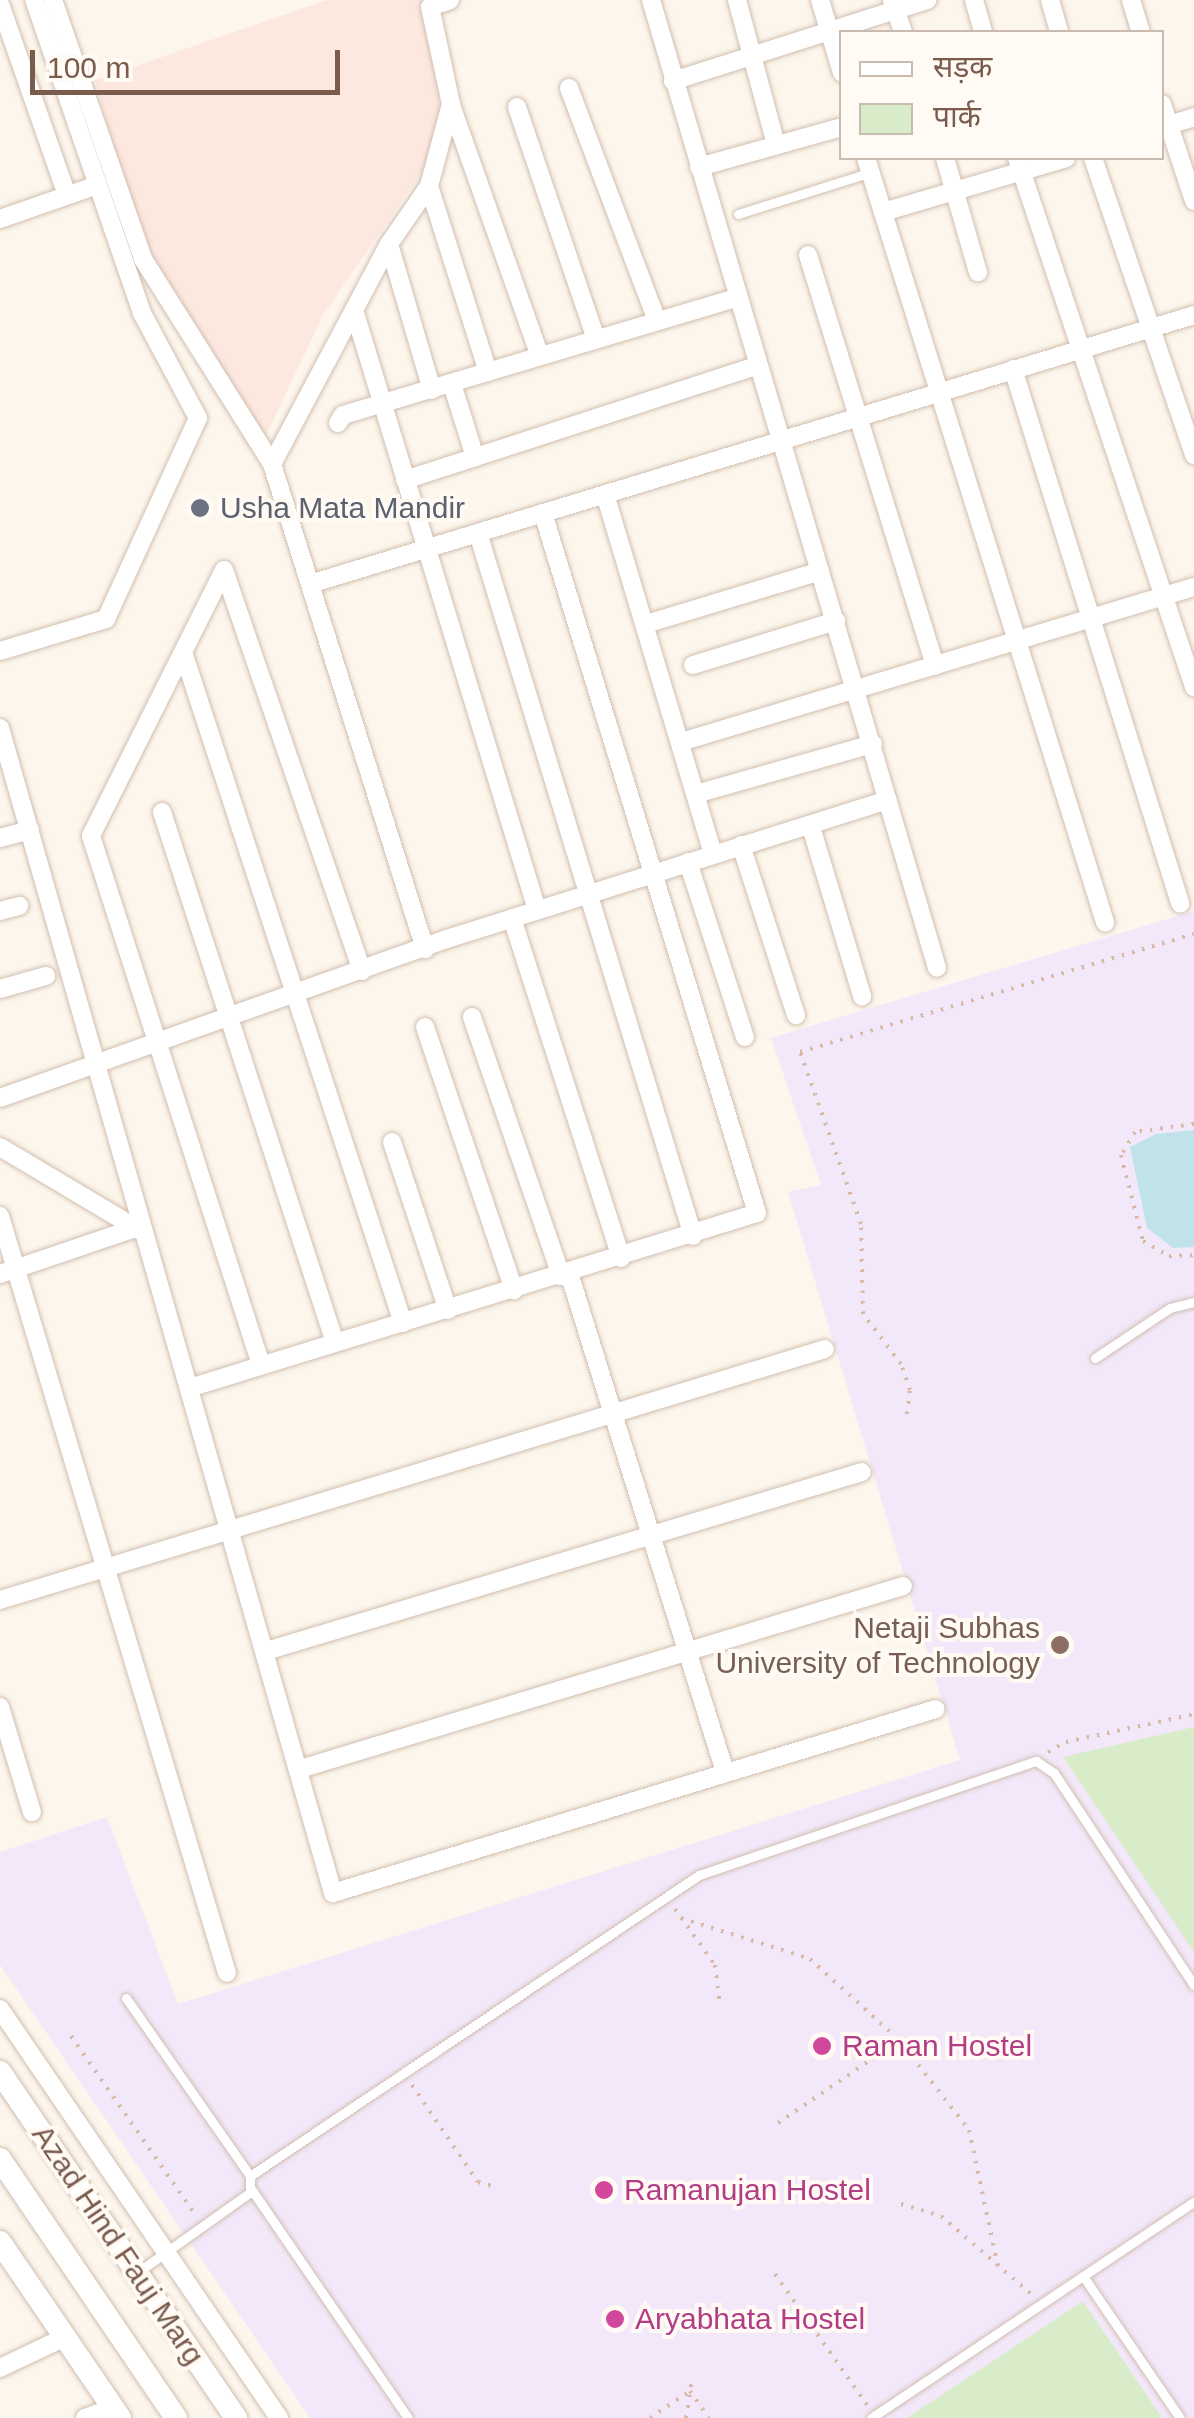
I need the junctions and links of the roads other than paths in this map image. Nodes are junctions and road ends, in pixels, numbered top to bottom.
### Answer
1 (34, 0) edge
2 (52, 0) edge
3 (450, 0) edge
4 (651, 0) edge
5 (736, 0) edge
6 (820, 0) edge
7 (926, 0) edge
8 (974, 0) edge
9 (1050, 0) edge
10 (1131, 0) edge
11 (0, 4) edge
12 (894, 5) edge
13 (902, 30) edge
14 (982, 30) edge
15 (1058, 30) edge
16 (1140, 30) edge
17 (830, 32) junction
18 (754, 58) junction
19 (839, 63) edge
20 (674, 80) junction
21 (569, 88) dead end
22 (451, 104) junction
23 (517, 107) dead end
24 (1194, 117) edge
25 (1165, 126) edge
26 (839, 128) edge
27 (776, 146) junction
28 (946, 160) edge
29 (1050, 160) edge
30 (1094, 160) edge
31 (1019, 164) edge
32 (869, 165) edge
33 (699, 167) junction
34 (94, 186) junction
35 (429, 186) junction
36 (956, 190) junction
37 (67, 195) junction
38 (1194, 202) edge
39 (883, 212) junction
40 (738, 214) dead end
41 (0, 219) edge
42 (389, 244) junction
43 (808, 254) dead end
44 (978, 272) dead end
45 (736, 298) junction
46 (354, 310) junction
47 (1194, 315) edge
48 (657, 321) junction
49 (1150, 328) junction
50 (596, 339) junction
51 (1081, 349) junction
52 (540, 356) junction
53 (756, 366) junction
54 (1013, 370) junction
55 (488, 372) junction
56 (452, 384) junction
57 (432, 390) junction
58 (938, 392) junction
59 (381, 404) junction
60 (858, 416) junction
61 (338, 423) dead end
62 (778, 441) junction
63 (1194, 455) edge
64 (474, 457) junction
65 (272, 464) junction
66 (405, 480) junction
67 (606, 494) junction
68 (544, 513) junction
69 (478, 533) junction
70 (426, 549) junction
71 (820, 571) junction
72 (310, 584) junction
73 (1194, 587) edge
74 (1161, 597) junction
75 (1089, 619) junction
76 (836, 621) junction
77 (646, 624) junction
78 (1018, 640) junction
79 (0, 651) edge
80 (184, 656) junction
81 (693, 665) dead end
82 (935, 666) junction
83 (1194, 687) edge
84 (858, 690) junction
85 (0, 728) edge
86 (681, 742) junction
87 (873, 744) junction
88 (5, 761) edge
89 (696, 794) junction
90 (888, 800) junction
91 (162, 812) dead end
92 (811, 827) junction
93 (30, 830) junction
94 (0, 838) edge
95 (741, 845) junction
96 (713, 854) junction
97 (688, 862) junction
98 (653, 876) junction
99 (585, 897) junction
100 (1180, 903) dead end
101 (19, 906) dead end
102 (537, 910) junction
103 (0, 911) edge
104 (512, 918) junction
105 (1105, 922) dead end
106 (425, 949) junction
107 (938, 968) dead end
108 (362, 972) junction
109 (46, 976) dead end
110 (0, 989) edge
111 (298, 994) junction
112 (862, 996) dead end
113 (796, 1015) dead end
114 (472, 1017) dead end
115 (227, 1019) junction
116 (424, 1027) dead end
117 (746, 1036) dead end
118 (160, 1043) junction
119 (96, 1066) junction
120 (0, 1098) edge
121 (392, 1142) dead end
122 (0, 1147) edge
123 (0, 1216) edge
124 (140, 1230) junction
125 (693, 1236) junction
126 (622, 1258) junction
127 (8, 1272) edge
128 (565, 1275) junction
129 (514, 1290) junction
130 (1194, 1302) edge
131 (448, 1310) junction
132 (403, 1323) junction
133 (335, 1344) junction
134 (825, 1349) dead end
135 (1095, 1358) dead end
136 (262, 1366) junction
137 (189, 1388) junction
138 (612, 1411) junction
139 (862, 1472) dead end
140 (228, 1528) junction
141 (654, 1534) junction
142 (108, 1566) junction
143 (903, 1586) dead end
144 (0, 1600) edge
145 (688, 1651) junction
146 (266, 1652) junction
147 (0, 1707) edge
148 (936, 1709) dead end
149 (6, 1748) edge
150 (300, 1769) junction
151 (725, 1772) junction
152 (32, 1812) dead end
153 (227, 1973) dead end
154 (1194, 1985) edge
155 (126, 1998) dead end
156 (0, 2009) edge
157 (0, 2072) edge
158 (0, 2159) edge
159 (250, 2176) junction
160 (252, 2190) junction
161 (1194, 2202) edge
162 (0, 2242) edge
163 (166, 2250) junction
164 (138, 2272) junction
165 (1084, 2276) junction
166 (65, 2337) junction
167 (0, 2368) edge
168 (116, 2413) edge
169 (873, 2417) edge
170 (85, 2418) edge
171 (176, 2418) edge
172 (236, 2418) edge
173 (279, 2418) edge
174 (408, 2418) edge
175 (1180, 2418) edge

1 - 34 street
2 - 65 street
3 - 22 street
4 - 20 street
5 - 18 street
6 - 17 street
7 - 12 street
8 - 14 street
9 - 15 street
10 - 16 street
11 - 37 street
12 - 13 street
12 - 17 street
17 - 18 street
17 - 19 street
18 - 20 street
18 - 27 street
20 - 33 street
21 - 48 street
22 - 35 street
22 - 52 street
23 - 50 street
24 - 25 street
25 - 38 street
26 - 27 street
27 - 33 street
28 - 36 street
29 - 31 street
30 - 49 street
31 - 36 street
31 - 51 street
32 - 39 street
32 - 40 lane
33 - 45 street
34 - 37 street
34 - 79 street
35 - 42 street
35 - 55 street
36 - 39 street
36 - 44 street
37 - 41 street
39 - 58 street
42 - 46 street
42 - 57 street
43 - 60 street
45 - 48 street
45 - 53 street
46 - 59 street
46 - 65 street
47 - 49 street
48 - 50 street
49 - 51 street
49 - 63 street
50 - 52 street
51 - 54 street
51 - 74 street
52 - 55 street
53 - 62 street
53 - 64 street
54 - 58 street
54 - 75 street
55 - 56 street
56 - 57 street
56 - 64 street
57 - 59 street
58 - 60 street
58 - 78 street
59 - 61 street
59 - 66 street
60 - 62 street
60 - 82 street
62 - 67 street
62 - 71 street
64 - 66 street
65 - 72 street
66 - 70 street
67 - 68 street
67 - 77 street
68 - 69 street
68 - 98 street
69 - 70 street
69 - 99 street
70 - 72 street
70 - 102 street
71 - 76 street
71 - 77 street
72 - 106 street
73 - 74 street
74 - 75 street
74 - 83 street
75 - 78 street
75 - 100 street
76 - 81 street
76 - 84 street
77 - 86 street
78 - 82 street
78 - 105 street
80 - 108 street
80 - 111 street
80 - 118 street
82 - 84 street
84 - 86 street
84 - 87 street
85 - 88 street
86 - 89 street
87 - 89 street
87 - 90 street
88 - 93 street
89 - 96 street
90 - 92 street
90 - 107 street
91 - 115 street
92 - 95 street
92 - 112 street
93 - 94 street
93 - 119 street
95 - 96 street
95 - 113 street
96 - 97 street
97 - 98 street
97 - 117 street
98 - 99 street
98 - 125 street
99 - 102 street
99 - 125 street
101 - 103 street
102 - 104 street
104 - 106 street
104 - 126 street
106 - 108 street
108 - 111 street
109 - 110 street
111 - 115 street
111 - 132 street
114 - 128 street
115 - 118 street
115 - 133 street
116 - 129 street
118 - 119 street
118 - 136 street
119 - 120 street
119 - 124 street
121 - 131 street
122 - 124 street
123 - 127 street
124 - 127 street
124 - 137 street
125 - 126 street
126 - 128 street
127 - 142 street
128 - 129 street
128 - 138 street
129 - 131 street
130 - 135 lane
131 - 132 street
132 - 133 street
133 - 136 street
134 - 138 street
136 - 137 street
137 - 140 street
138 - 140 street
138 - 141 street
139 - 141 street
140 - 142 street
140 - 146 street
141 - 145 street
141 - 146 street
142 - 144 street
142 - 153 street
143 - 145 street
145 - 150 street
145 - 151 street
146 - 150 street
147 - 149 street
148 - 151 street
149 - 152 street
150 - 151 street
154 - 159 lane
155 - 159 lane
156 - 163 street
157 - 164 main road, Azad Hind Fauj Marg
158 - 171 main road, Azad Hind Fauj Marg
159 - 160 lane
160 - 163 lane
160 - 174 lane
161 - 165 lane
162 - 166 main road
163 - 164 lane
163 - 173 street
164 - 172 main road, Azad Hind Fauj Marg
165 - 169 lane
165 - 175 lane
166 - 167 street
166 - 168 main road
168 - 170 street

